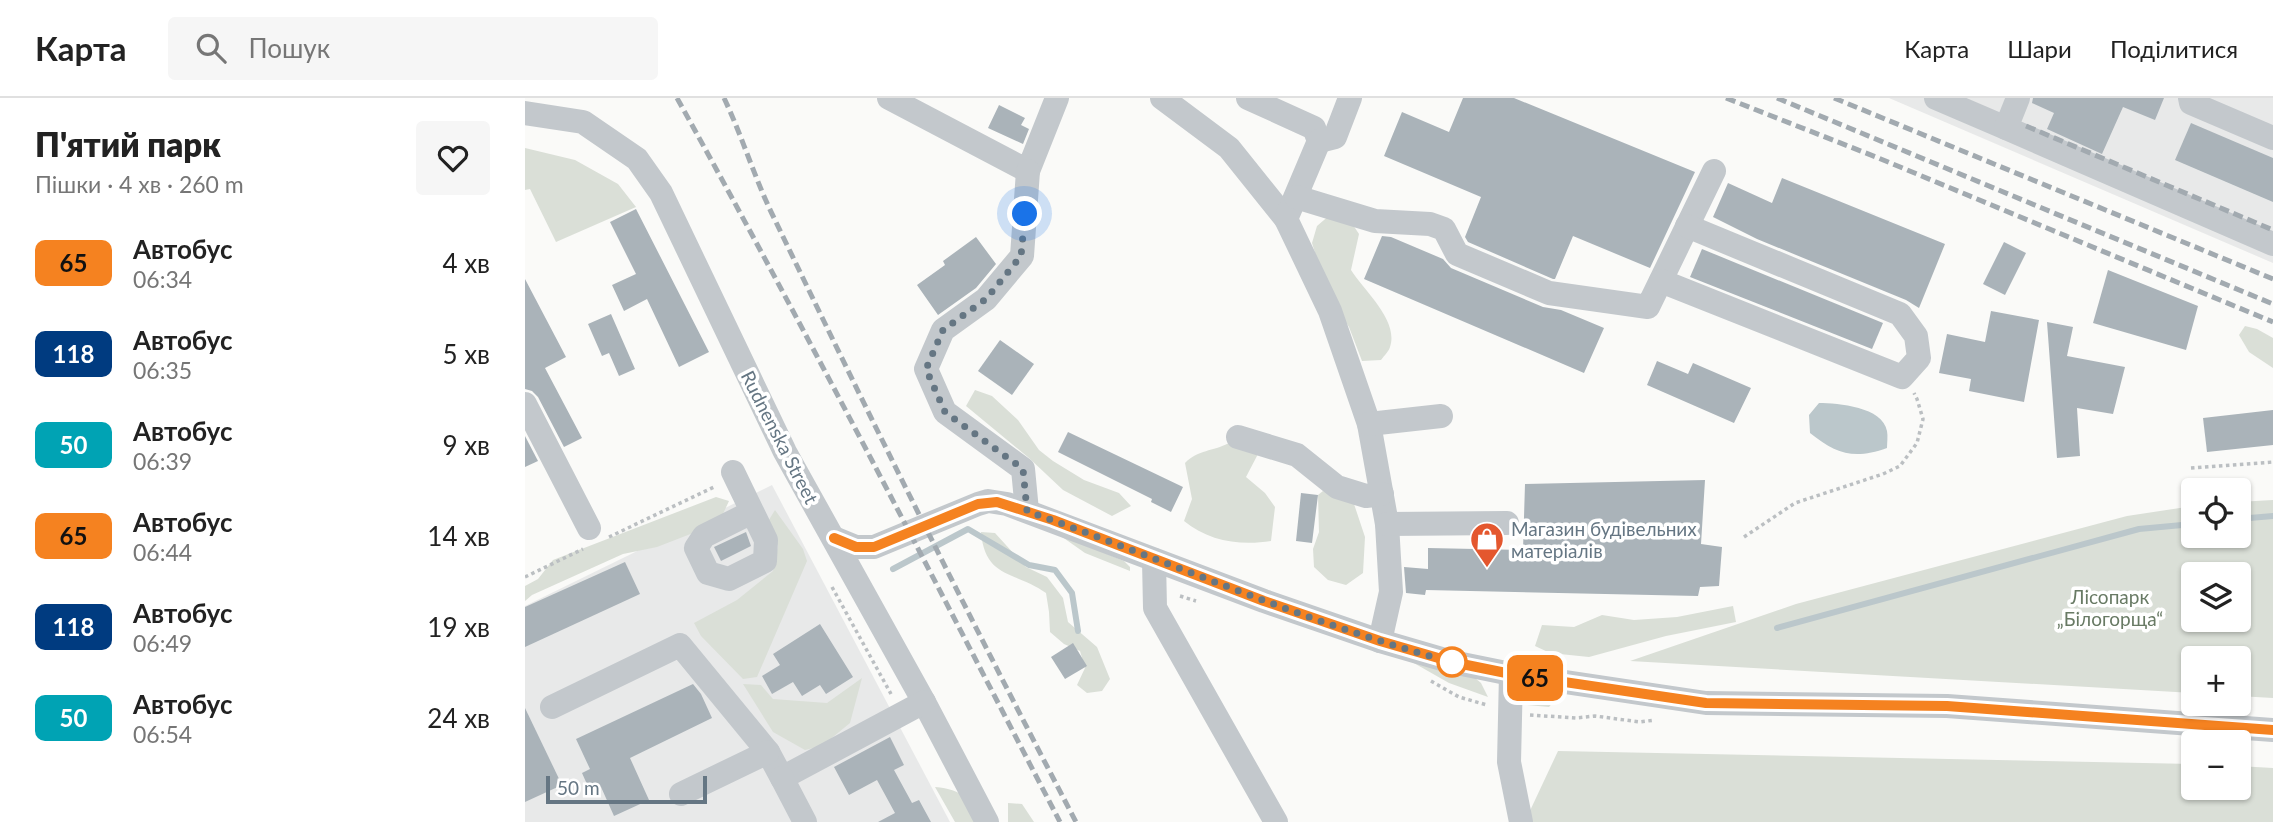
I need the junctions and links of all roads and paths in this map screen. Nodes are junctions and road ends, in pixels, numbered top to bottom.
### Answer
1 (889, 98) edge
2 (1057, 98) edge
3 (1162, 98) edge
4 (1248, 98) edge
5 (1350, 98) edge
6 (1936, 98) edge
7 (2018, 98) edge
8 (2190, 98) edge
9 (525, 113) edge
10 (2005, 128) junction
11 (2273, 138) edge
12 (1319, 141) junction
13 (1714, 170) dead end
14 (1028, 171) junction
15 (1291, 208) junction
16 (1687, 226) junction
17 (2273, 244) edge
18 (1661, 281) junction
19 (1902, 377) junction
20 (525, 404) edge
21 (1441, 416) dead end
22 (1369, 424) junction
23 (1238, 437) dead end
24 (2273, 462) edge
25 (2191, 468) dead end
26 (734, 475) joint
27 (1382, 494) junction
28 (1027, 511) junction
29 (752, 512) dead end
30 (1507, 523) dead end
31 (1387, 524) junction
32 (1744, 537) dead end
33 (834, 538) junction
34 (592, 539) junction
35 (1154, 560) junction
36 (525, 577) edge
37 (1380, 641) junction
38 (1511, 674) junction
39 (924, 702) junction
40 (552, 707) dead end
41 (1526, 715) dead end
42 (1576, 718) dead end
43 (2273, 730) edge
44 (768, 752) junction
45 (782, 778) junction
46 (681, 794) dead end
47 (805, 822) edge
48 (986, 822) edge
49 (1276, 822) edge
50 (1521, 822) edge

1 - 14 street
2 - 14 street
3 - 15 street
4 - 12 street
5 - 12 street
6 - 10 street
7 - 10 street
8 - 11 street
9 - 33 street, Rudnenska Street
10 - 17 street
12 - 15 street
13 - 16 street
14 - 28 street
15 - 18 street
15 - 22 street
16 - 18 street
16 - 19 street
18 - 19 street
19 - 32 path
20 - 34 street
21 - 22 street
22 - 27 street
23 - 27 street
24 - 25 path
26 - 29 street
26 - 34 path
27 - 31 street
28 - 33 street
28 - 35 street
30 - 31 street
31 - 37 street
33 - 39 street, Rudnenska Street
34 - 36 path
35 - 37 street
35 - 49 street
37 - 38 street
38 - 43 street
38 - 50 street
39 - 45 street
39 - 48 street, Rudnenska Street
40 - 44 street
41 - 42 path
44 - 45 street
44 - 46 street
45 - 47 street

